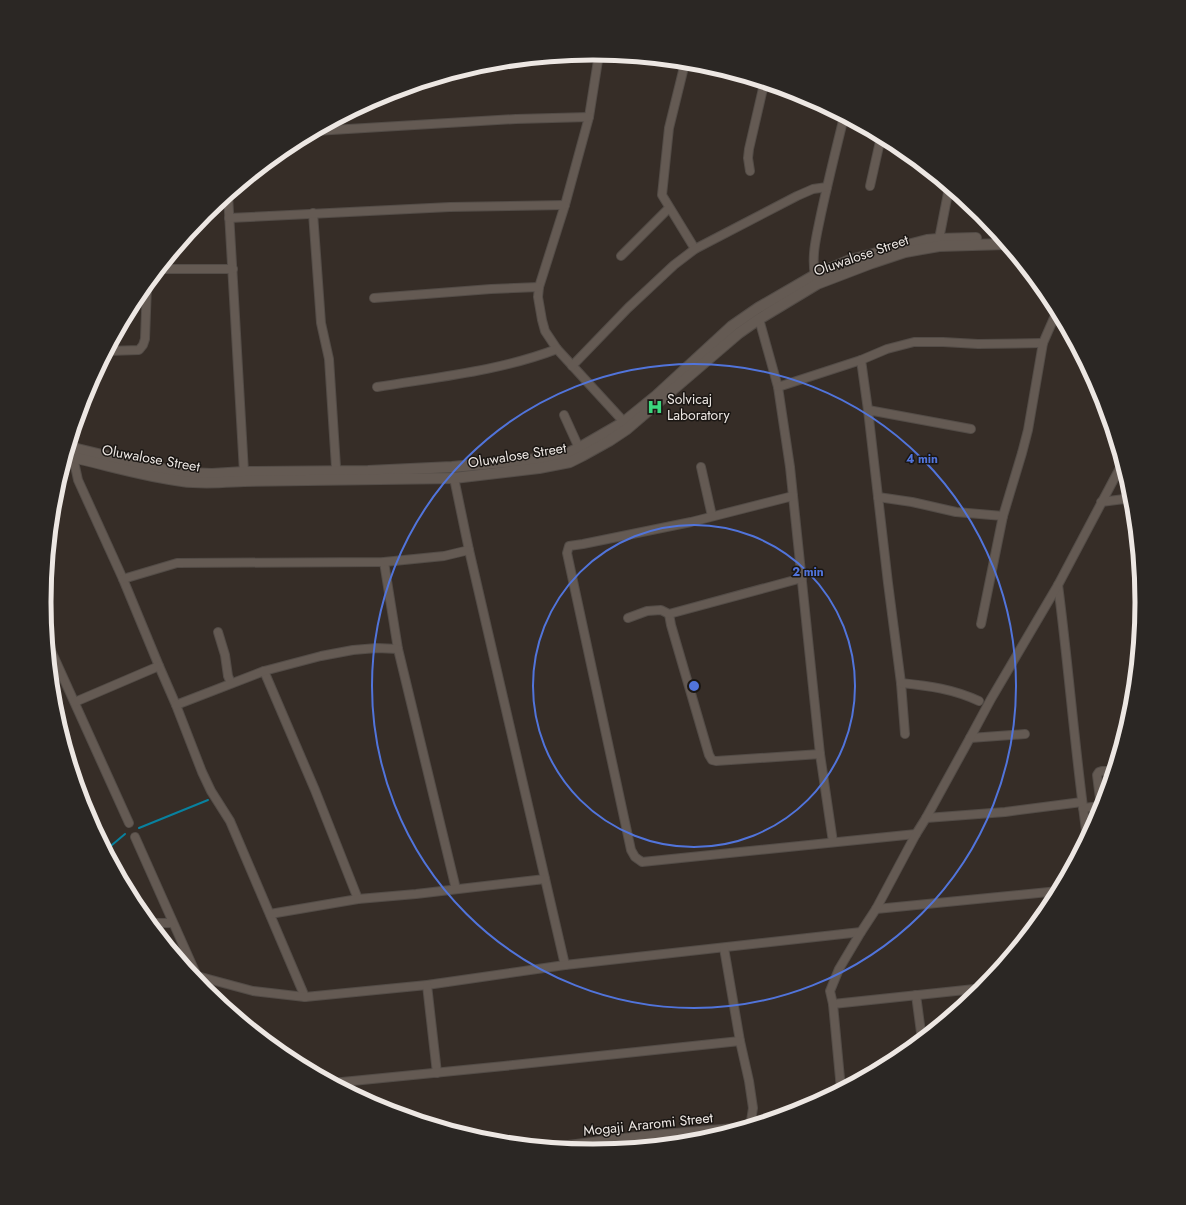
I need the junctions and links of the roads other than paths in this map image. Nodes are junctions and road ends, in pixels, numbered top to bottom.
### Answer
1 (598, 60) edge
2 (683, 68) edge
3 (763, 88) edge
4 (589, 117) junction
5 (843, 121) edge
6 (327, 130) edge
7 (880, 143) edge
8 (750, 171) dead end
9 (870, 186) dead end
10 (827, 187) junction
11 (948, 193) edge
12 (228, 202) edge
13 (565, 205) junction
14 (669, 208) junction
15 (313, 213) junction
16 (229, 218) junction
17 (994, 238) edge
18 (939, 239) junction
19 (999, 244) edge
20 (695, 249) junction
21 (621, 256) dead end
22 (232, 268) junction
23 (166, 269) edge
24 (815, 275) junction
25 (539, 287) junction
26 (147, 295) edge
27 (374, 298) dead end
28 (1054, 318) edge
29 (759, 319) junction
30 (1043, 343) junction
31 (114, 350) edge
32 (557, 350) junction
33 (861, 360) junction
34 (572, 366) junction
35 (377, 387) dead end
36 (778, 387) junction
37 (868, 410) junction
38 (564, 415) dead end
39 (624, 422) junction
40 (971, 429) dead end
41 (74, 448) edge
42 (579, 448) junction
43 (70, 456) edge
44 (70, 457) edge
45 (701, 467) dead end
46 (1119, 470) edge
47 (335, 471) junction
48 (244, 472) junction
49 (310, 476) junction
50 (454, 478) junction
51 (793, 496) junction
52 (878, 496) junction
53 (1125, 499) edge
54 (1101, 502) junction
55 (712, 516) junction
56 (1004, 516) junction
57 (469, 550) junction
58 (384, 562) junction
59 (802, 578) junction
60 (123, 579) junction
61 (1058, 586) junction
62 (669, 614) junction
63 (628, 618) dead end
64 (981, 624) dead end
65 (218, 632) dead end
66 (398, 649) junction
67 (54, 657) edge
68 (159, 666) junction
69 (264, 671) junction
70 (901, 682) junction
71 (231, 683) junction
72 (979, 701) dead end
73 (75, 702) junction
74 (176, 704) junction
75 (905, 734) dead end
76 (1025, 734) dead end
77 (970, 738) junction
78 (820, 754) junction
79 (1108, 772) edge
80 (1100, 794) edge
81 (1082, 805) junction
82 (1096, 806) edge
83 (926, 818) junction
84 (129, 824) dead end
85 (1086, 828) edge
86 (916, 834) junction
87 (135, 837) dead end
88 (833, 842) junction
89 (545, 879) junction
90 (456, 889) junction
91 (1052, 891) edge
92 (358, 899) junction
93 (876, 909) junction
94 (270, 914) junction
95 (172, 923) junction
96 (157, 924) edge
97 (861, 932) junction
98 (724, 948) junction
99 (565, 965) junction
100 (193, 968) edge
101 (202, 977) edge
102 (427, 985) junction
103 (973, 989) edge
104 (916, 995) junction
105 (305, 996) junction
106 (833, 1004) junction
107 (921, 1033) edge
108 (740, 1041) junction
109 (437, 1073) junction
110 (339, 1081) edge
111 (841, 1085) edge
112 (751, 1121) edge
113 (719, 1129) edge
114 (583, 1144) edge

1 - 4 street
2 - 14 street
3 - 8 street
4 - 6 street
4 - 13 street
5 - 10 street
7 - 9 street
10 - 20 street
10 - 24 street
11 - 18 street
12 - 16 street
13 - 15 street
13 - 25 street
14 - 20 street
14 - 21 street
15 - 16 street
15 - 47 street
16 - 22 street
17 - 18 street, Oluwalose Street
18 - 24 street, Oluwalose Street
19 - 29 street, Oluwalose Street
20 - 34 street
22 - 23 street
22 - 48 street
24 - 39 street, Oluwalose Street
25 - 27 street
25 - 32 street
26 - 31 street
28 - 30 street
29 - 36 street
29 - 50 street, Oluwalose Street
30 - 33 street
30 - 56 street
32 - 34 street
32 - 35 street
33 - 36 street
33 - 37 street
34 - 39 street
36 - 51 street
37 - 40 street
37 - 52 street
38 - 42 street
39 - 42 street, Oluwalose Street
41 - 48 street, Oluwalose Street
42 - 47 street, Oluwalose Street
43 - 49 street, Oluwalose Street
44 - 60 street
45 - 55 street
46 - 54 street
47 - 49 street, Oluwalose Street
48 - 49 street, Oluwalose Street
49 - 50 street, Oluwalose Street
50 - 57 street
51 - 55 street
51 - 59 street
52 - 56 street
52 - 70 street
53 - 54 street
54 - 61 street
55 - 88 street
56 - 64 street
57 - 58 street
57 - 89 street
58 - 60 street
58 - 66 street
59 - 62 street
59 - 78 street
60 - 68 street
61 - 77 street
61 - 81 street
62 - 63 street
62 - 78 street
65 - 71 street
66 - 69 street
66 - 90 street
67 - 73 street
68 - 73 street
68 - 74 street
69 - 71 street
69 - 92 street
70 - 72 street
70 - 75 street
71 - 74 street
73 - 84 street
74 - 94 street
76 - 77 street
77 - 83 street
78 - 88 street
79 - 80 street
81 - 82 street
81 - 83 street
81 - 85 street
83 - 86 street
86 - 88 street
86 - 93 street
87 - 95 street
89 - 90 street
89 - 99 street
90 - 92 street
91 - 93 street
92 - 94 street
93 - 97 street
94 - 105 street
95 - 96 street
95 - 100 street
97 - 98 street
97 - 106 street
98 - 99 street
98 - 108 street
99 - 102 street
101 - 105 street
102 - 105 street
102 - 109 street
103 - 104 street
104 - 106 street
104 - 107 street
106 - 111 street
108 - 109 street
108 - 112 street
109 - 110 street
113 - 114 street, Mogaji Araromi Street

